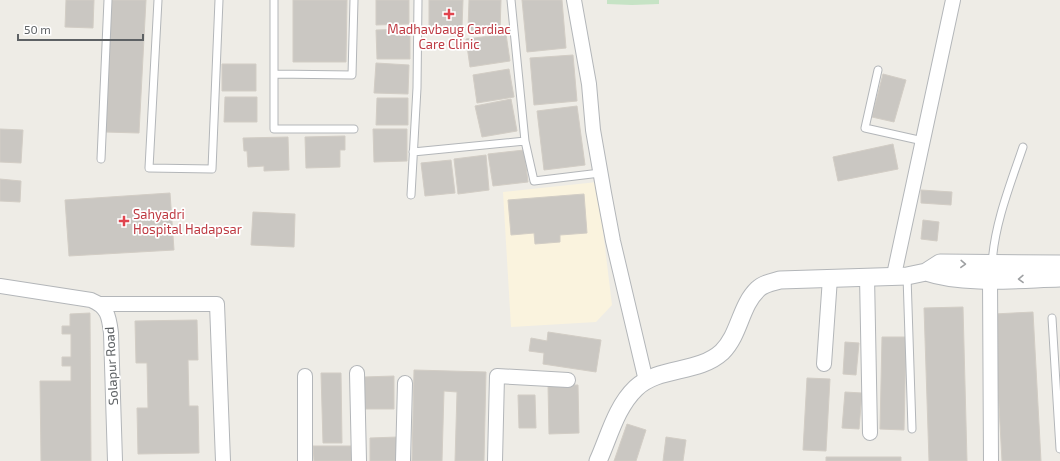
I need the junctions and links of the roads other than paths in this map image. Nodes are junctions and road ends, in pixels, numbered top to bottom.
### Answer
1 (108, 0) edge
2 (158, 0) edge
3 (219, 0) edge
4 (274, 0) edge
5 (354, 0) edge
6 (418, 0) edge
7 (511, 0) edge
8 (574, 0) edge
9 (953, 0) edge
10 (878, 70) dead end
11 (274, 74) junction
12 (354, 129) dead end
13 (525, 141) junction
14 (923, 142) junction
15 (1023, 147) dead end
16 (413, 152) junction
17 (101, 159) dead end
18 (600, 173) junction
19 (411, 194) dead end
20 (1060, 264) edge
21 (991, 272) junction
22 (901, 275) junction
23 (867, 276) junction
24 (830, 278) junction
25 (1060, 278) edge
26 (0, 286) edge
27 (100, 304) junction
28 (1052, 318) dead end
29 (824, 364) dead end
30 (357, 373) dead end
31 (305, 376) dead end
32 (568, 380) dead end
33 (646, 381) junction
34 (405, 383) dead end
35 (912, 429) dead end
36 (870, 433) dead end
37 (1060, 449) edge
38 (115, 461) edge
39 (223, 461) edge
40 (305, 461) edge
41 (359, 461) edge
42 (404, 461) edge
43 (495, 461) edge
44 (598, 461) edge
45 (990, 461) edge

1 - 17 lane
2 - 3 lane
4 - 11 lane
5 - 11 lane
6 - 16 lane
7 - 13 lane
8 - 18 street
9 - 14 street
10 - 14 lane
11 - 12 lane
13 - 16 lane
13 - 18 lane
14 - 22 street
15 - 21 lane
16 - 19 lane
18 - 33 street
20 - 21 street
21 - 22 street
25 -> 21 street
21 - 45 street
22 - 23 street
22 - 35 lane
23 - 24 street
23 - 36 street
24 - 29 street
24 - 33 street
26 - 27 street
27 - 38 street, Solapur Road
27 - 39 street
28 - 37 lane
30 - 41 street
31 - 40 street
32 - 43 street
33 - 44 street
34 - 42 street

